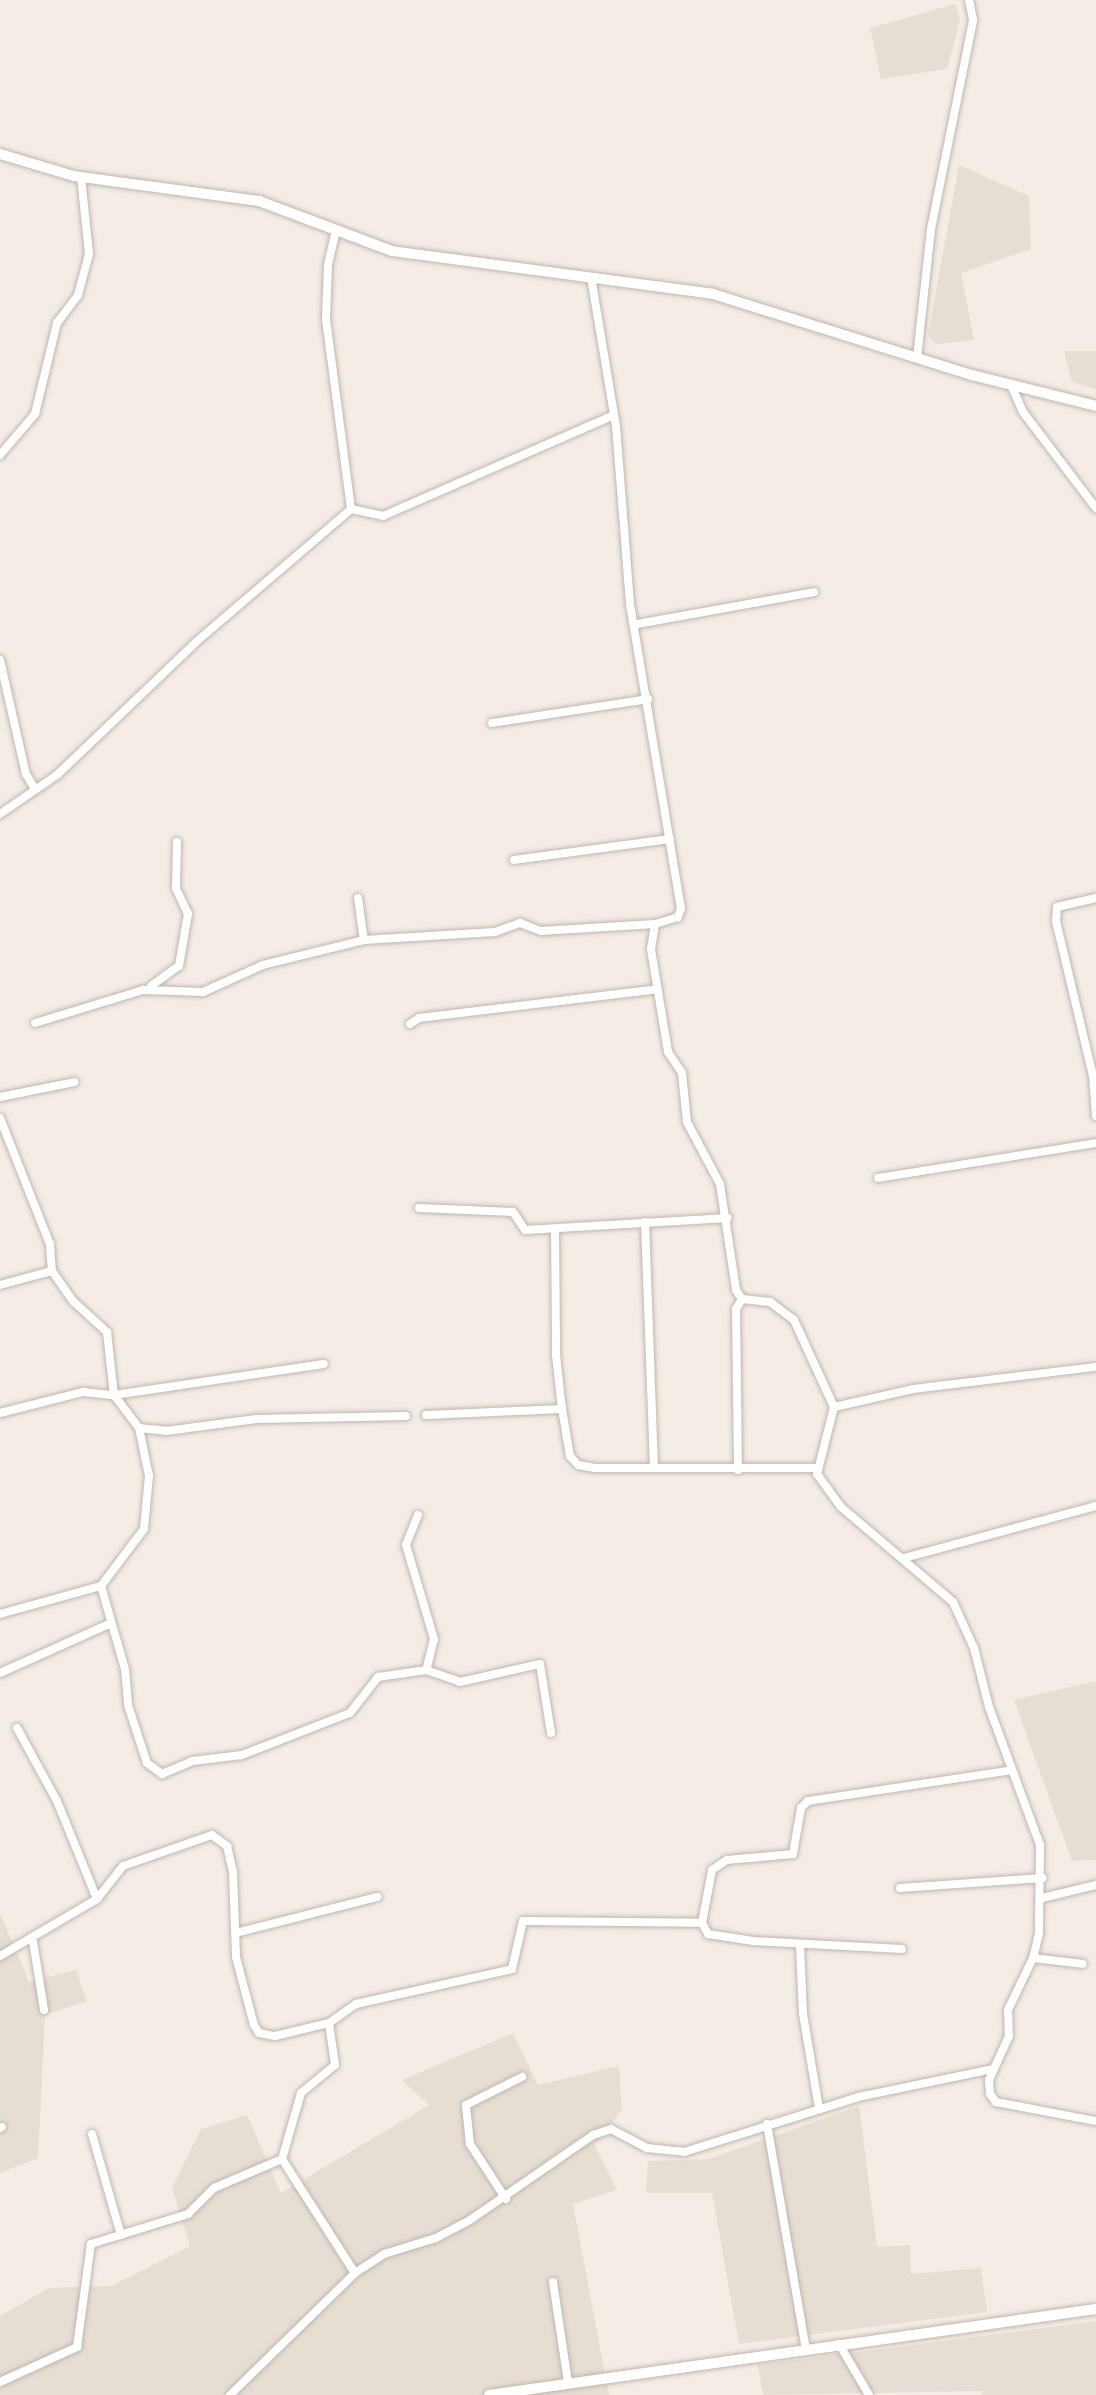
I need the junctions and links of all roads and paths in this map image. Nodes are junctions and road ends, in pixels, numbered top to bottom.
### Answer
1 (969, 0) edge
2 (0, 154) edge
3 (81, 177) junction
4 (336, 230) junction
5 (591, 277) junction
6 (917, 358) junction
7 (1011, 385) junction
8 (1096, 406) edge
9 (614, 415) junction
10 (0, 455) edge
11 (1096, 508) edge
12 (351, 509) junction
13 (814, 592) dead end
14 (637, 624) junction
15 (0, 660) edge
16 (648, 699) junction
17 (492, 723) dead end
18 (35, 789) junction
19 (0, 814) edge
20 (670, 839) junction
21 (177, 842) dead end
22 (514, 860) dead end
23 (358, 898) dead end
24 (1096, 898) edge
25 (655, 924) junction
26 (364, 940) junction
27 (657, 989) junction
28 (143, 990) junction
29 (35, 1023) dead end
30 (410, 1024) dead end
31 (75, 1082) dead end
32 (0, 1097) edge
33 (1096, 1116) edge
34 (0, 1118) edge
35 (1096, 1143) edge
36 (878, 1178) dead end
37 (419, 1208) dead end
38 (728, 1218) junction
39 (645, 1222) junction
40 (555, 1229) junction
41 (52, 1271) junction
42 (0, 1285) edge
43 (742, 1299) junction
44 (324, 1364) dead end
45 (1096, 1367) edge
46 (114, 1395) junction
47 (834, 1407) junction
48 (562, 1409) junction
49 (0, 1413) edge
50 (426, 1415) dead end
51 (406, 1416) dead end
52 (139, 1428) junction
53 (654, 1465) junction
54 (817, 1468) junction
55 (738, 1470) junction
56 (1096, 1506) edge
57 (418, 1515) dead end
58 (904, 1558) junction
59 (101, 1586) junction
60 (0, 1614) edge
61 (111, 1623) junction
62 (426, 1670) junction
63 (0, 1673) edge
64 (17, 1728) dead end
65 (551, 1733) dead end
66 (1012, 1770) junction
67 (1043, 1878) junction
68 (1096, 1885) edge
69 (900, 1888) dead end
70 (377, 1897) dead end
71 (1042, 1898) junction
72 (97, 1899) junction
73 (702, 1923) junction
74 (236, 1933) junction
75 (33, 1941) junction
76 (800, 1945) junction
77 (902, 1949) dead end
78 (0, 1956) edge
79 (1033, 1958) junction
80 (1083, 1964) dead end
81 (44, 2010) dead end
82 (329, 2023) junction
83 (993, 2069) junction
84 (522, 2077) dead end
85 (819, 2109) junction
86 (1096, 2121) edge
87 (767, 2124) junction
88 (92, 2134) dead end
89 (282, 2159) junction
90 (506, 2199) junction
91 (121, 2235) junction
92 (355, 2273) junction
93 (553, 2282) dead end
94 (1096, 2309) edge
95 (839, 2344) junction
96 (806, 2349) junction
97 (0, 2382) edge
98 (568, 2382) junction
99 (520, 2392) edge
100 (230, 2395) edge
101 (489, 2395) edge
102 (869, 2395) edge

1 - 6 street
2 - 3 street
3 - 4 street
3 - 10 street
4 - 5 street
4 - 12 street
5 - 6 street
5 - 9 street
6 - 7 street
7 - 8 street
7 - 11 street
9 - 12 street
9 - 14 street
12 - 18 street
13 - 14 street
14 - 16 street
15 - 18 street
16 - 17 street
16 - 20 street
18 - 19 street
20 - 22 street
20 - 25 street
21 - 28 street
23 - 26 street
24 - 33 street
25 - 26 street
25 - 27 street
26 - 28 street
27 - 30 street
27 - 38 street
28 - 29 street
31 - 32 street
34 - 41 street
35 - 36 street
37 - 40 street
38 - 39 street
38 - 43 street
39 - 40 street
39 - 53 street
40 - 48 street
41 - 42 street
41 - 46 street
43 - 47 street
43 - 55 street
44 - 46 street
45 - 47 street
46 - 49 street
46 - 52 street
47 - 54 street
48 - 50 street
48 - 53 street
51 - 52 street
52 - 59 street
53 - 55 street
54 - 55 street
54 - 58 street
56 - 58 street
57 - 62 street
58 - 66 street
59 - 60 street
59 - 61 street
61 - 62 street
61 - 63 street
62 - 65 street
64 - 72 street
66 - 67 street
66 - 73 street
67 - 69 street
67 - 71 street
68 - 71 street
70 - 74 street
71 - 79 street
72 - 74 street
72 - 75 street
73 - 76 street
73 - 82 street
74 - 82 street
75 - 78 street
75 - 81 street
76 - 77 street
76 - 85 street
79 - 80 street
79 - 83 street
82 - 89 street
83 - 85 street
83 - 86 street
84 - 90 street
85 - 87 street
87 - 90 street
87 - 96 street
88 - 91 street
89 - 91 street
89 - 92 street
90 - 92 street
91 - 97 street
92 - 100 street
93 - 98 street
94 - 95 street
95 - 96 street
95 - 102 street
96 - 98 street
98 - 99 street
99 - 101 street

